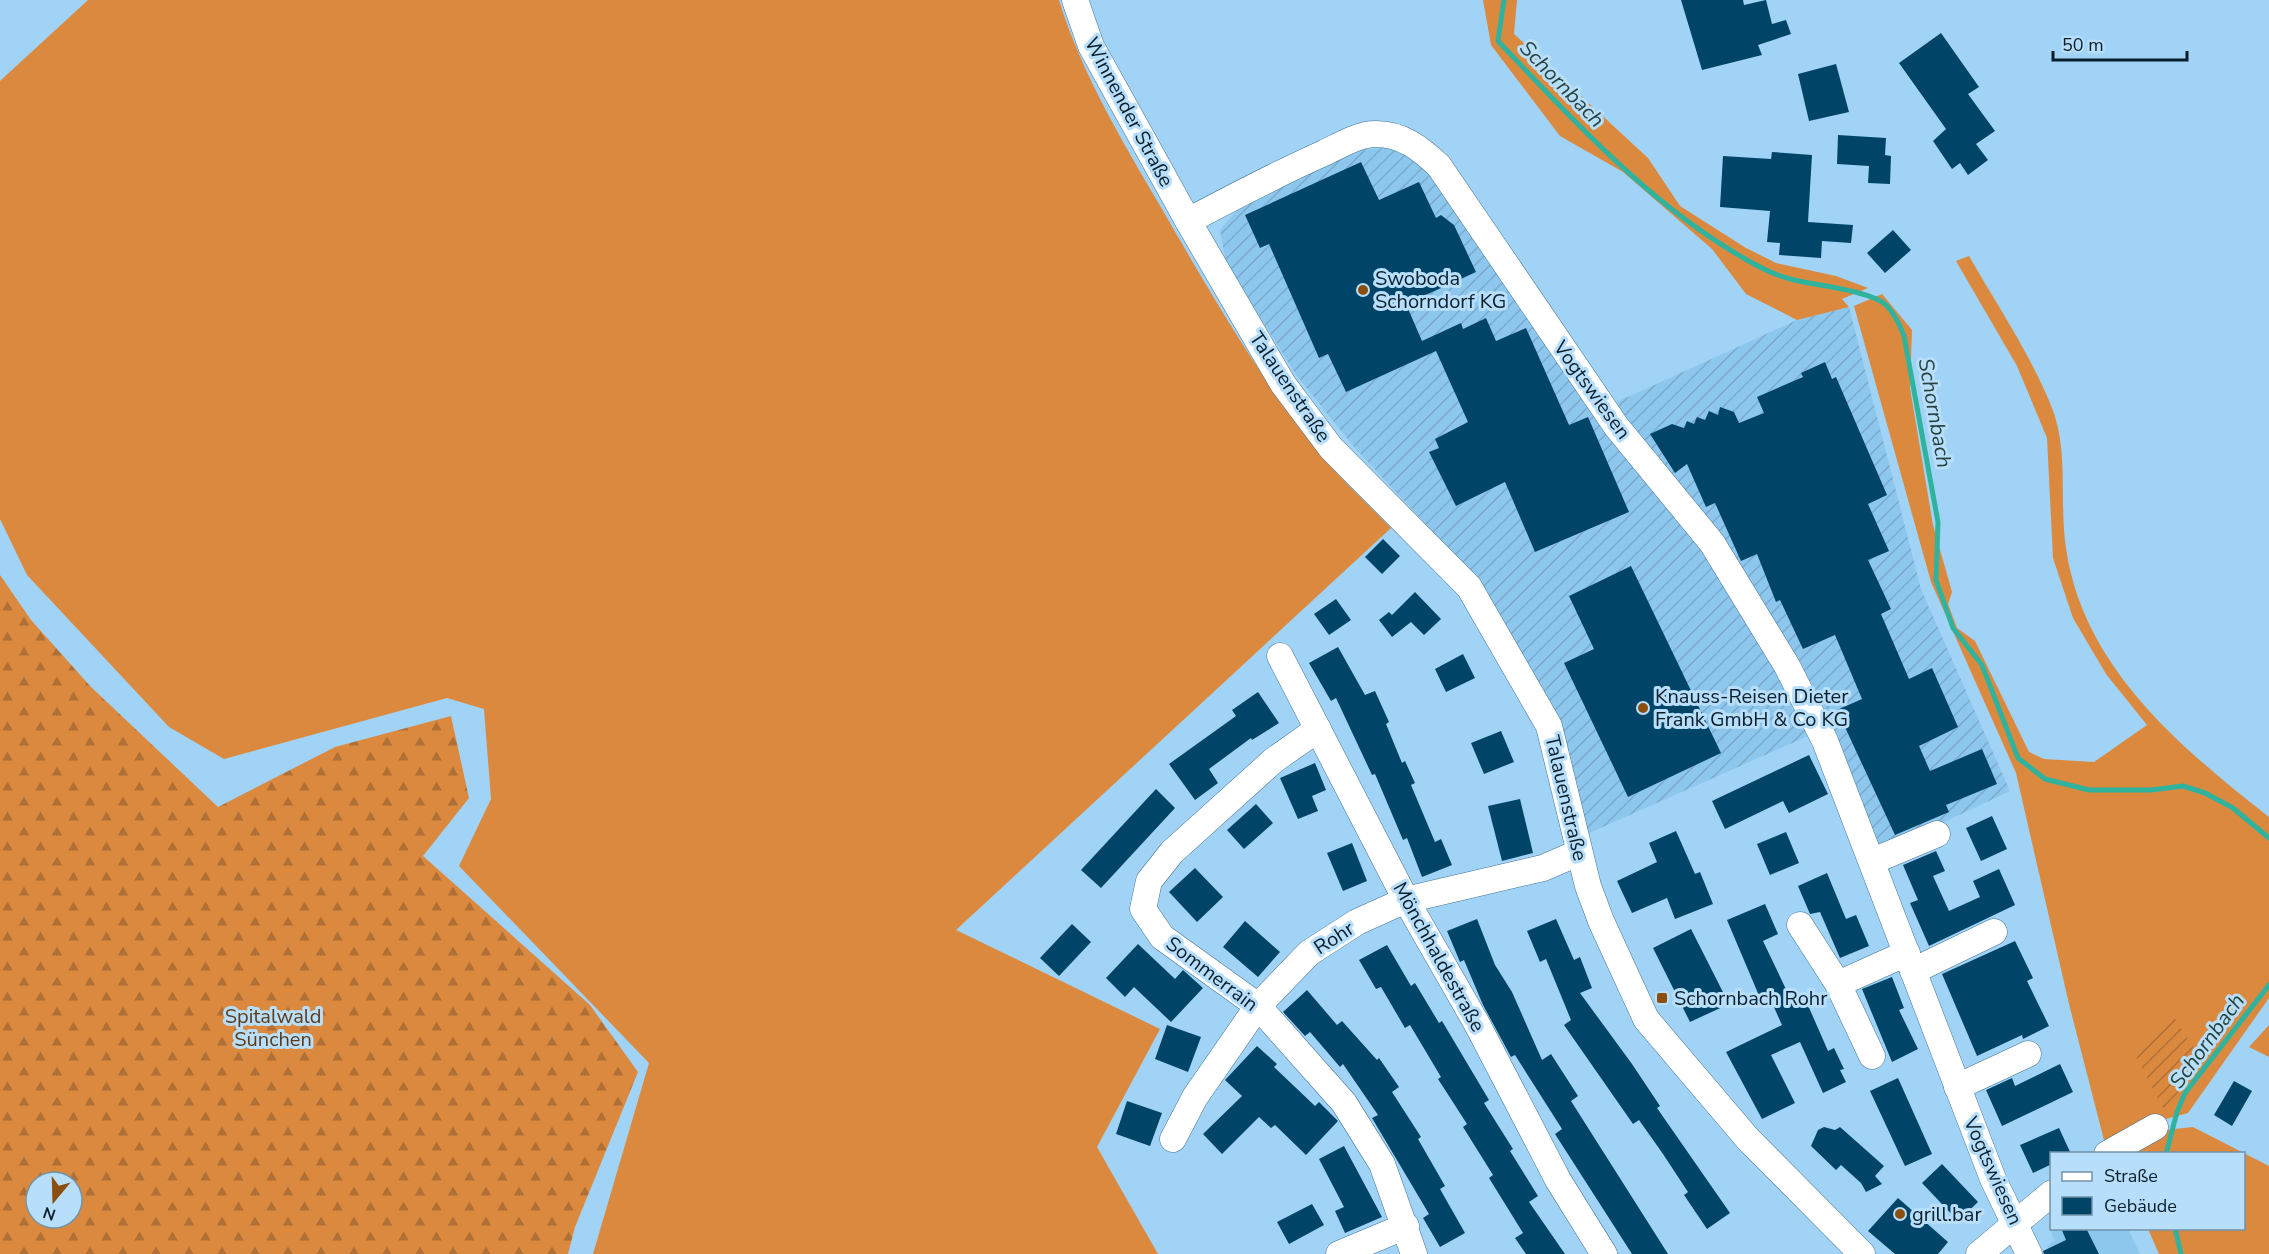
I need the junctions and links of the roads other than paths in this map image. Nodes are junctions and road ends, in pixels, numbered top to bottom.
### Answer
1 (1075, 0) edge
2 (1188, 221) junction
3 (1280, 656) dead end
4 (1318, 729) junction
5 (1937, 834) dead end
6 (1578, 853) junction
7 (1873, 861) junction
8 (1406, 900) junction
9 (1800, 925) dead end
10 (1994, 932) dead end
11 (1910, 962) junction
12 (1838, 984) junction
13 (1258, 1006) junction
14 (2028, 1054) dead end
15 (1872, 1056) dead end
16 (1957, 1087) junction
17 (2155, 1127) dead end
18 (1173, 1139) dead end
19 (2111, 1152) edge
20 (2050, 1195) edge
21 (2016, 1225) junction
22 (1406, 1226) junction
23 (1338, 1254) edge
24 (1414, 1254) edge
25 (1604, 1254) edge
26 (1862, 1254) edge
27 (1980, 1254) edge
28 (2029, 1254) edge

1 - 2 street, Winnender Straße
2 - 6 street, Talauenstraße
2 - 7 street, Vogtswiesen
3 - 4 street, Mönchhaldestraße
4 - 8 street, Mönchhaldestraße
4 - 13 street, Sommerrain
5 - 7 street
6 - 8 street, Rohr
6 - 26 street, Talauenstraße
7 - 11 street, Vogtswiesen
8 - 13 street, Rohr
8 - 25 street, Mönchhaldestraße
9 - 12 street
10 - 11 street
11 - 12 street
11 - 16 street, Vogtswiesen
12 - 15 street
13 - 18 street, Rohr
13 - 22 street, Sommerrain
14 - 16 street
16 - 21 street, Vogtswiesen
17 - 19 street
20 - 21 street
21 - 27 street
21 - 28 street, Vogtswiesen
22 - 23 street
22 - 24 street, Sommerrain

